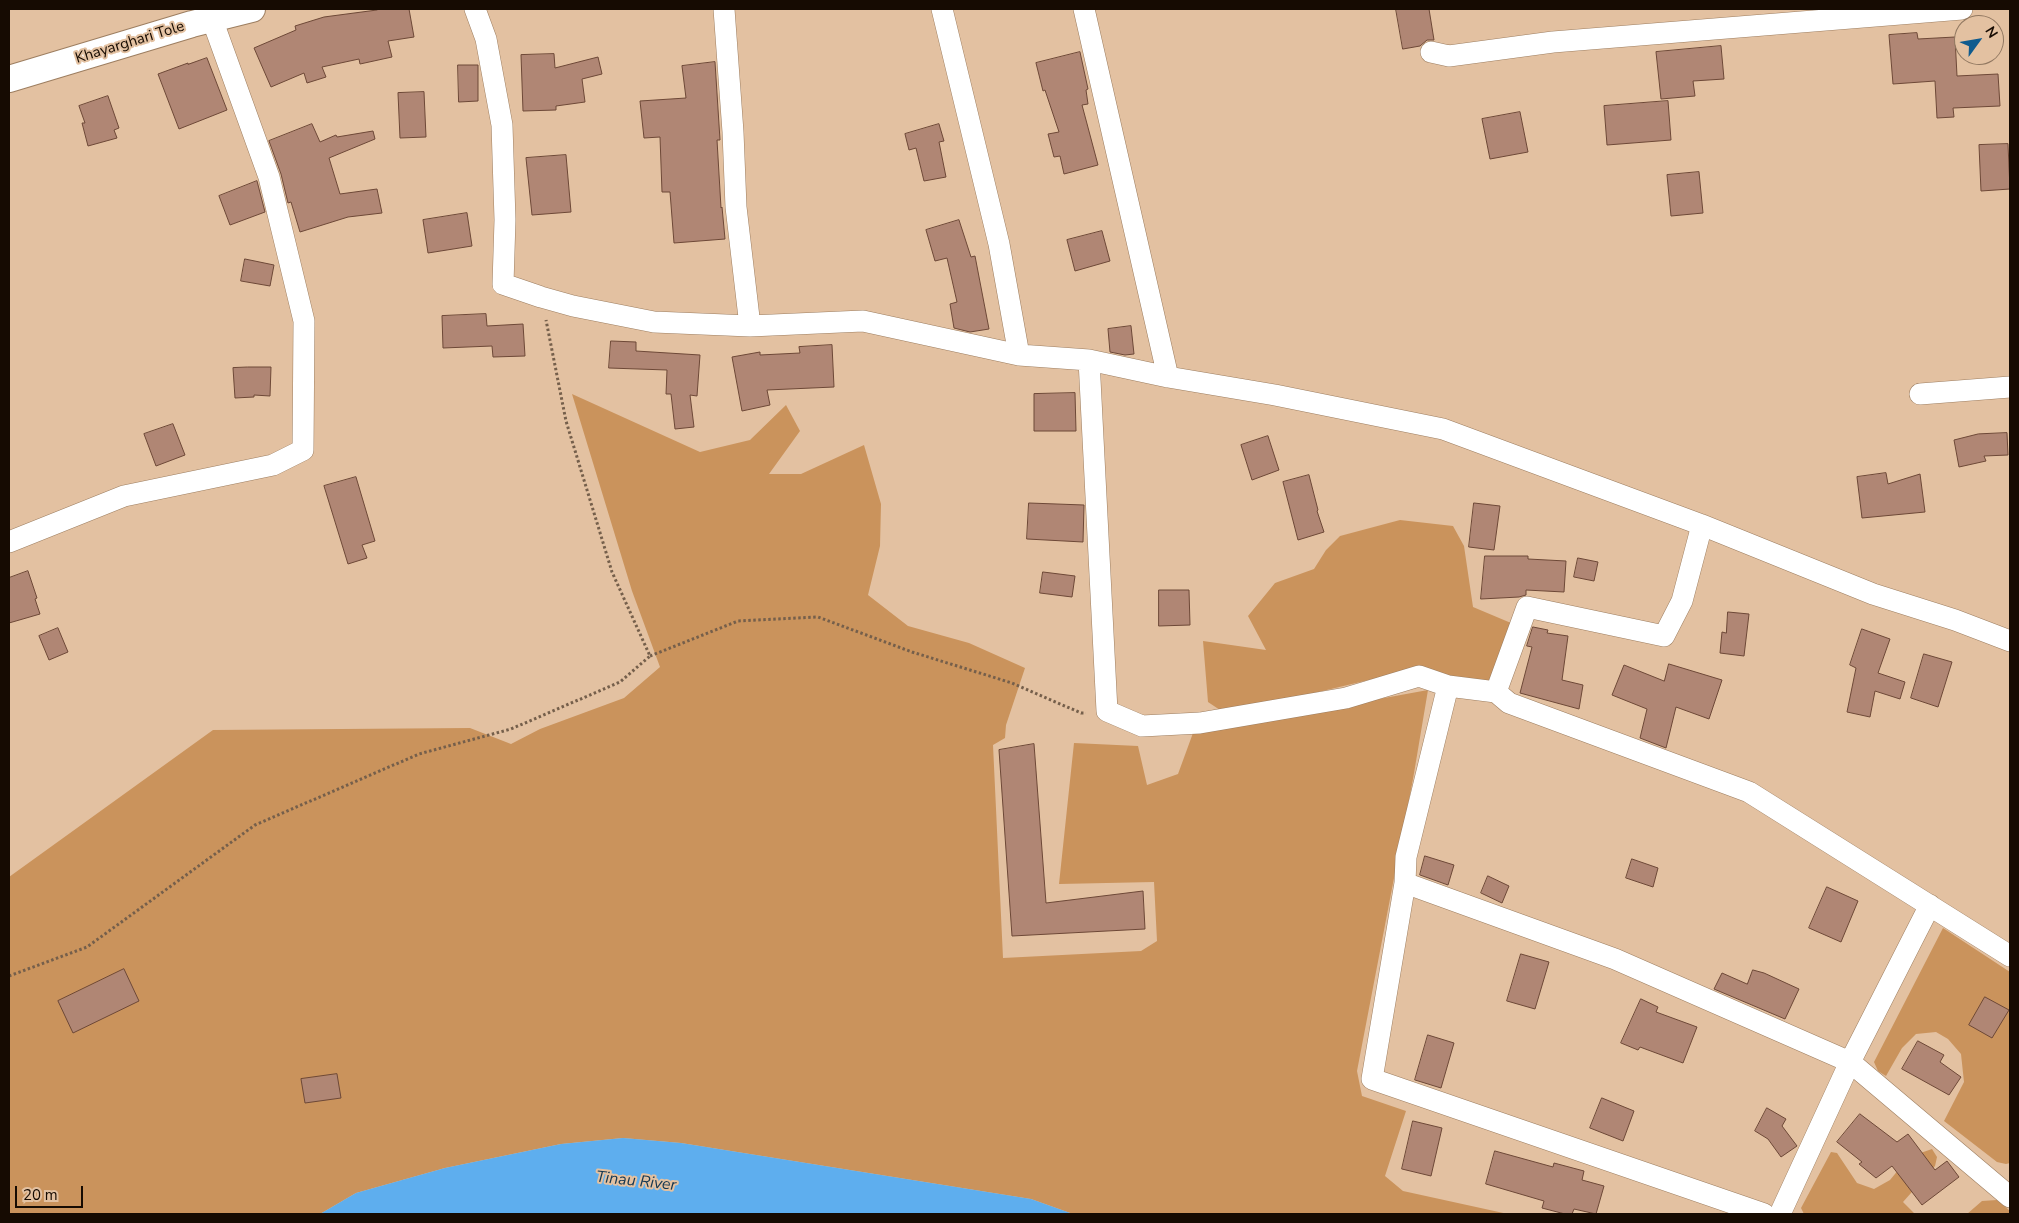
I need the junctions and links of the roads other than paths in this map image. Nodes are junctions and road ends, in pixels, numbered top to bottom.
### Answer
1 (252, 9) edge
2 (475, 9) edge
3 (724, 9) edge
4 (942, 9) edge
5 (1084, 9) edge
6 (1962, 9) edge
7 (212, 19) junction
8 (1431, 52) dead end
9 (9, 79) edge
10 (750, 326) junction
11 (1019, 355) junction
12 (1089, 360) junction
13 (1168, 377) junction
14 (2010, 388) edge
15 (1920, 394) dead end
16 (1702, 526) junction
17 (9, 542) edge
18 (2010, 641) edge
19 (1448, 686) junction
20 (1496, 692) junction
21 (1405, 882) junction
22 (1930, 905) junction
23 (2010, 956) edge
24 (1850, 1062) junction
25 (2010, 1197) edge
26 (1764, 1214) edge
27 (1780, 1214) edge

1 - 7 street, Khayarghari Tole
2 - 10 street
3 - 10 street
4 - 11 street
5 - 13 street
6 - 8 street
7 - 9 street, Khayarghari Tole
7 - 17 street
10 - 11 street
11 - 12 street
12 - 13 street
12 - 19 street
13 - 16 street
14 - 15 street
16 - 18 street
16 - 20 street
19 - 20 street
19 - 21 street
20 - 22 street
21 - 24 street
21 - 26 street
22 - 23 street
22 - 24 street
24 - 25 street
24 - 27 street

